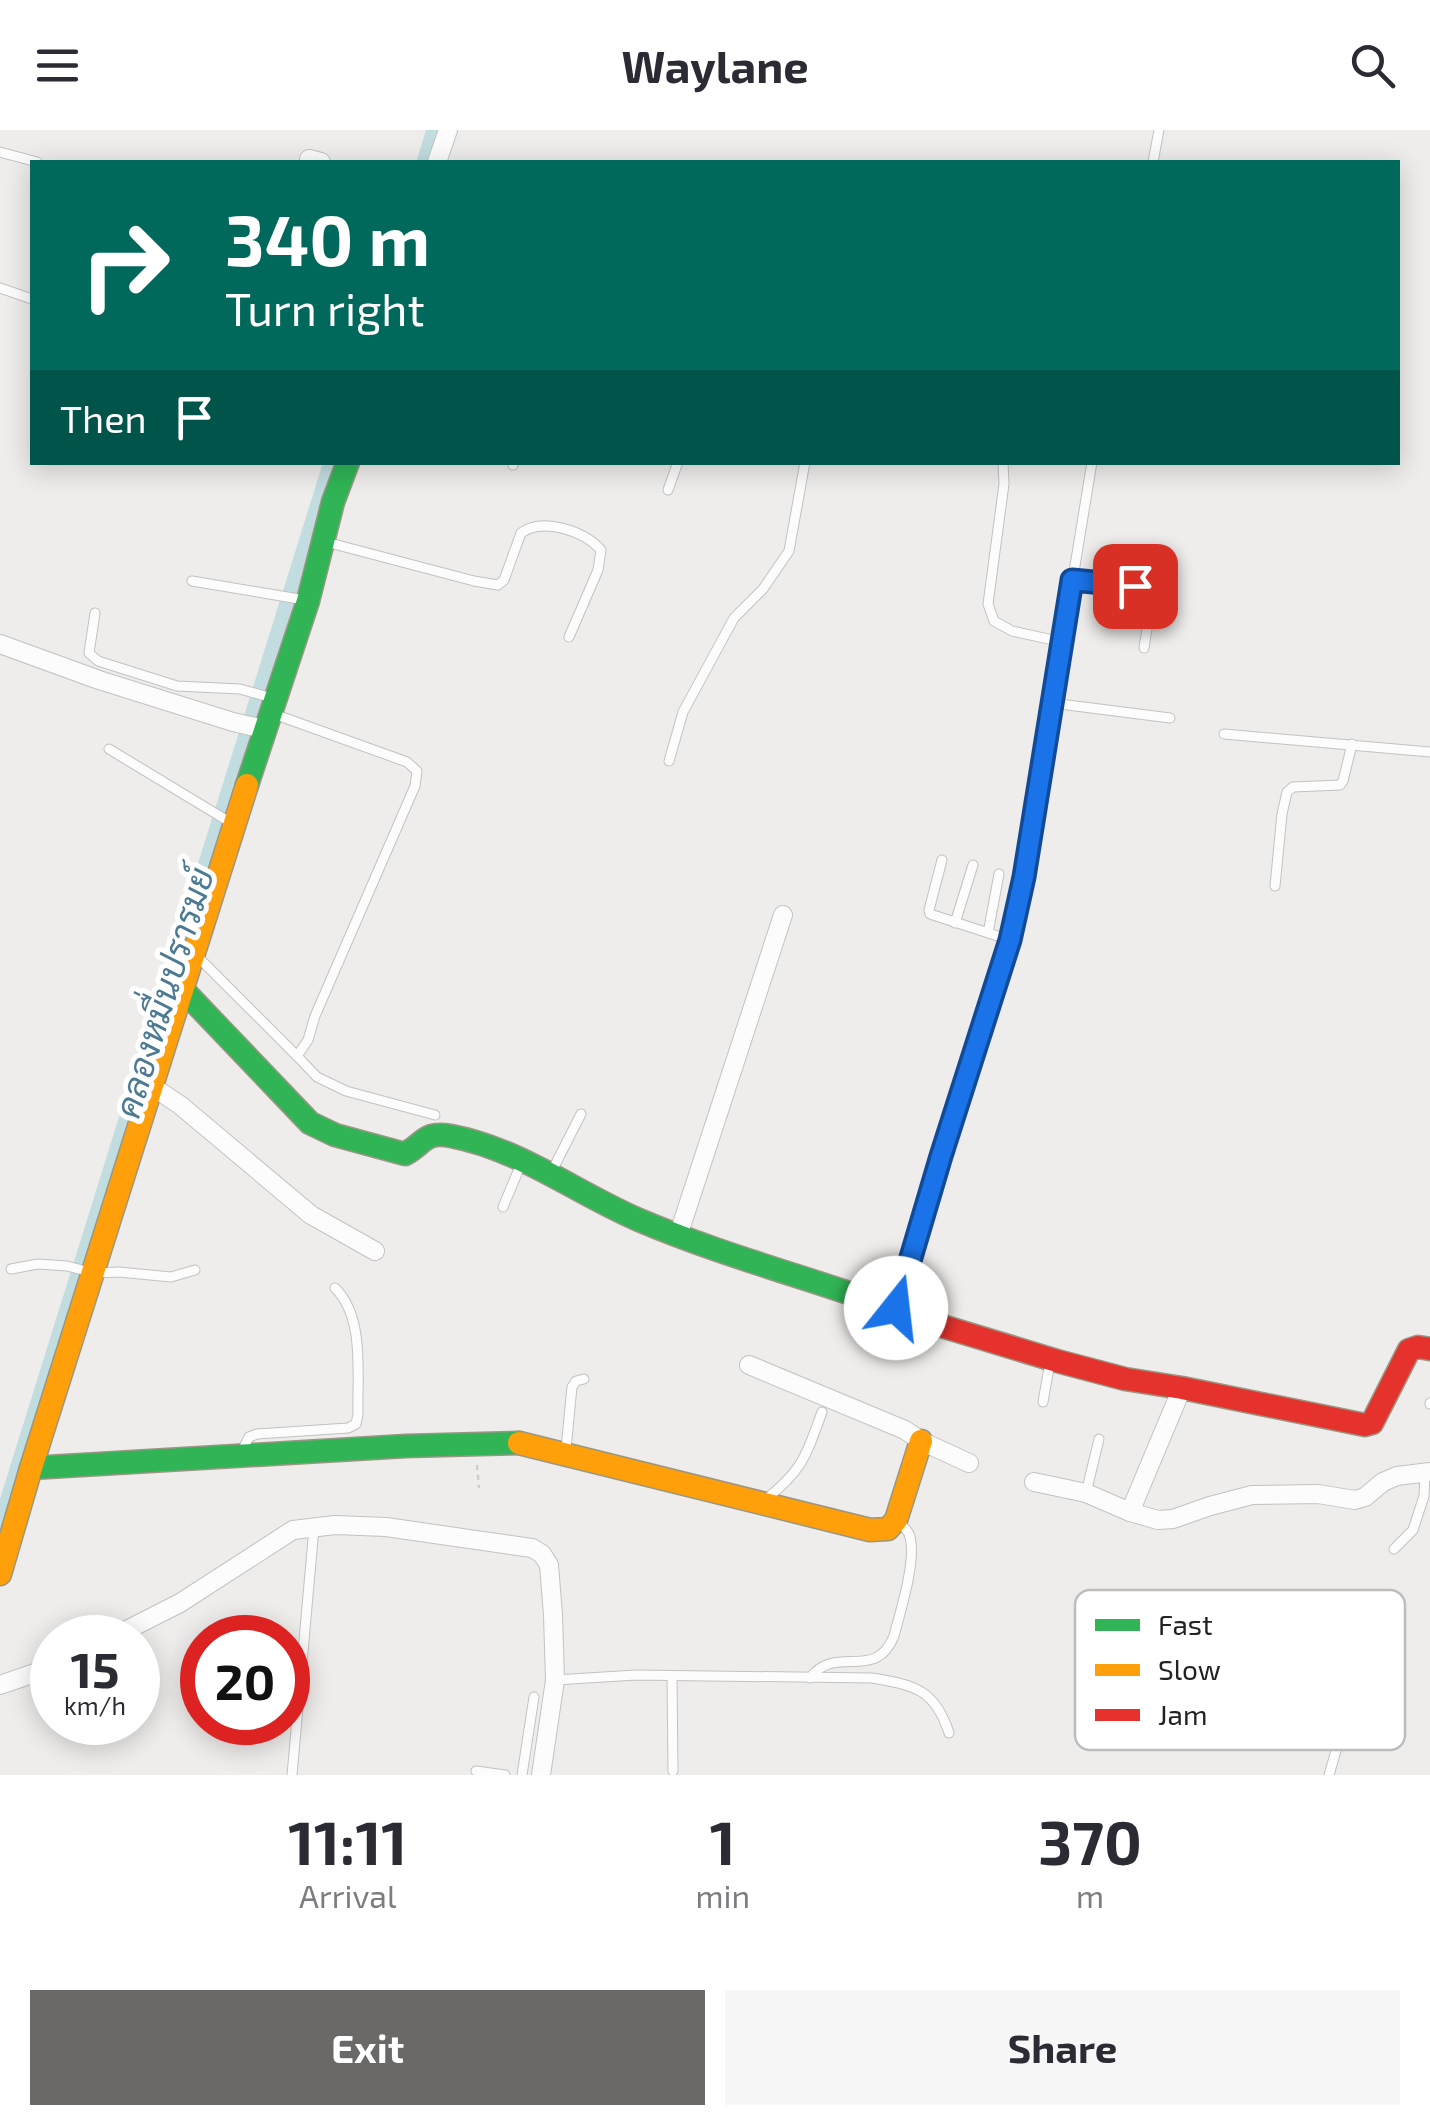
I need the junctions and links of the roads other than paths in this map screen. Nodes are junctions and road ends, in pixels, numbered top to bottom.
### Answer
1 (448, 130) edge
2 (1159, 130) edge
3 (0, 152) edge
4 (30, 160) edge
5 (438, 160) edge
6 (1152, 160) edge
7 (0, 288) edge
8 (30, 298) edge
9 (347, 465) edge
10 (677, 465) edge
11 (804, 465) edge
12 (1003, 465) edge
13 (1091, 465) edge
14 (668, 490) dead end
15 (322, 541) junction
16 (1072, 580) junction
17 (192, 581) dead end
18 (308, 601) junction
19 (95, 613) dead end
20 (569, 637) dead end
21 (1062, 642) junction
22 (0, 644) edge
23 (1144, 648) dead end
24 (1052, 703) junction
25 (270, 713) junction
26 (1170, 718) dead end
27 (1224, 734) dead end
28 (1352, 744) junction
29 (109, 750) dead end
30 (1430, 752) edge
31 (669, 762) dead end
32 (236, 825) junction
33 (942, 860) dead end
34 (973, 864) dead end
35 (999, 874) dead end
36 (1275, 886) dead end
37 (783, 915) dead end
38 (955, 923) junction
39 (988, 933) junction
40 (1010, 940) junction
41 (195, 954) junction
42 (183, 990) junction
43 (297, 1056) junction
44 (153, 1087) junction
45 (581, 1114) dead end
46 (435, 1115) dead end
47 (522, 1162) junction
48 (551, 1173) junction
49 (503, 1207) dead end
50 (678, 1236) junction
51 (375, 1251) dead end
52 (11, 1269) dead end
53 (195, 1270) dead end
54 (94, 1273) junction
55 (335, 1288) dead end
56 (896, 1308) junction
57 (1430, 1349) edge
58 (1051, 1360) junction
59 (749, 1364) dead end
60 (584, 1379) dead end
61 (1182, 1388) junction
62 (1042, 1402) dead end
63 (822, 1412) dead end
64 (1099, 1439) dead end
65 (921, 1440) junction
66 (566, 1453) junction
67 (240, 1455) junction
68 (969, 1463) dead end
69 (31, 1468) junction
70 (1427, 1472) edge
71 (1034, 1482) dead end
72 (1086, 1492) junction
73 (762, 1502) junction
74 (1130, 1512) junction
75 (896, 1520) junction
76 (314, 1526) junction
77 (1394, 1549) dead end
78 (2, 1559) edge
79 (155, 1615) edge
80 (30, 1675) edge
81 (672, 1676) junction
82 (810, 1678) junction
83 (555, 1680) junction
84 (0, 1685) edge
85 (534, 1698) dead end
86 (949, 1733) dead end
87 (1337, 1750) edge
88 (476, 1771) dead end
89 (673, 1771) dead end
90 (292, 1775) edge
91 (505, 1775) edge
92 (522, 1775) edge
93 (541, 1775) edge
94 (1330, 1775) edge

1 - 5 street
2 - 6 lane
3 - 4 lane
7 - 8 lane
9 - 15 street
10 - 14 lane
11 - 31 lane
12 - 21 lane
13 - 16 lane
15 - 18 street
15 - 20 lane
16 - 21 lane
16 - 23 lane
17 - 18 lane
18 - 25 street
19 - 25 lane
21 - 24 lane
22 - 25 street
24 - 26 lane
24 - 40 lane
25 - 32 street
25 - 43 lane
27 - 28 lane
28 - 30 lane
28 - 36 lane
29 - 32 lane
32 - 41 street
33 - 38 lane
34 - 38 lane
35 - 39 lane
37 - 50 street
38 - 39 lane
39 - 40 lane
40 - 56 lane
41 - 42 street
41 - 43 lane
42 - 44 street
42 - 47 street
43 - 46 lane
44 - 51 street
44 - 54 street
45 - 48 lane
47 - 48 street
47 - 49 lane
48 - 50 street
50 - 56 street
52 - 54 lane
53 - 54 lane
54 - 69 street
55 - 67 lane
56 - 58 street
57 - 61 street
58 - 61 street
58 - 62 lane
59 - 65 street
60 - 66 lane
61 - 74 street
63 - 73 lane
64 - 72 lane
65 - 68 street
65 - 75 street
66 - 67 street
66 - 73 street
67 - 69 street
69 - 78 street
70 - 74 street
70 - 77 lane
71 - 72 street
72 - 74 street
73 - 75 street
75 - 82 lane
76 - 79 street
76 - 83 street
76 - 90 lane
80 - 84 street
81 - 82 lane
81 - 83 lane
81 - 89 lane
82 - 86 lane
83 - 93 street
85 - 92 lane
87 - 94 lane
88 - 91 lane

